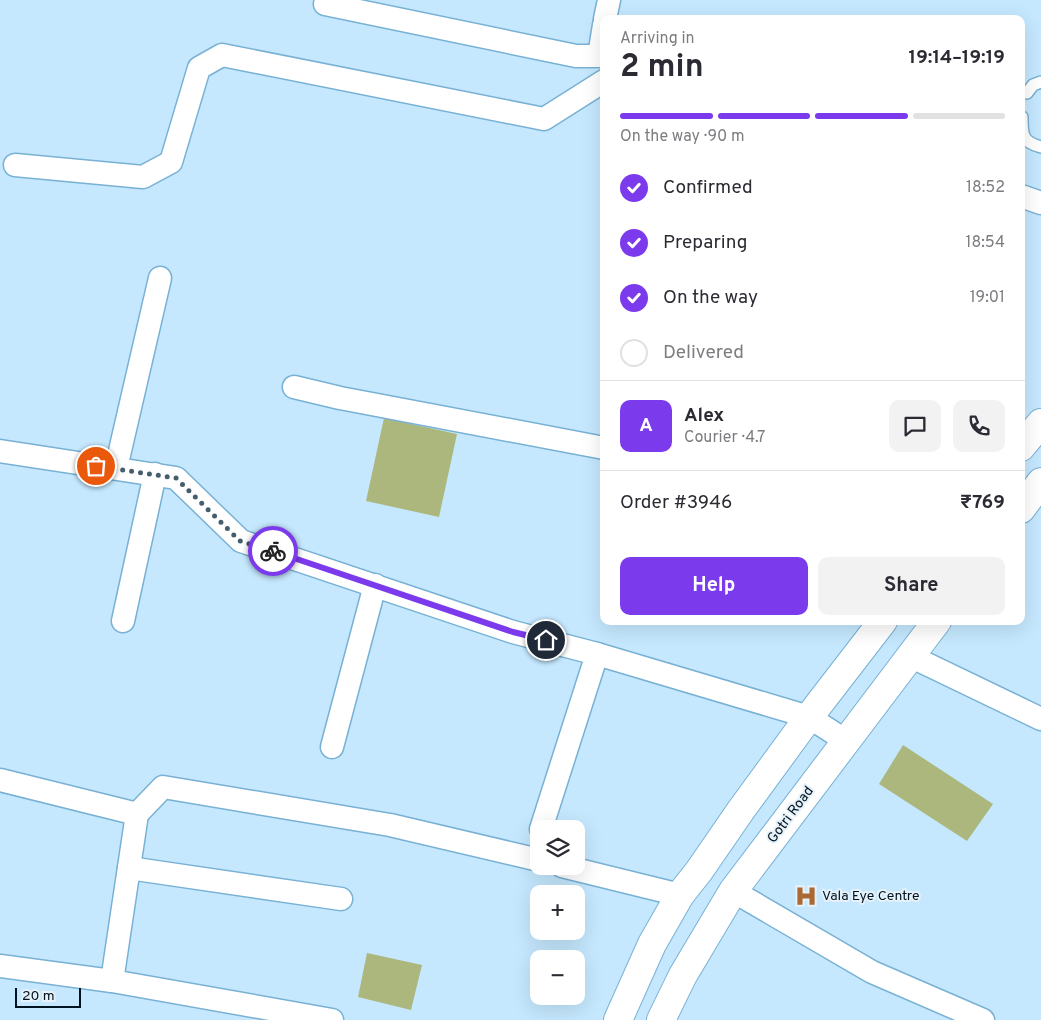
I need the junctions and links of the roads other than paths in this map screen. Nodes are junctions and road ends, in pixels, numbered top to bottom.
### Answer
1 (609, 0) edge
2 (325, 4) dead end
3 (606, 15) edge
4 (600, 57) edge
5 (1041, 82) edge
6 (600, 84) edge
7 (1028, 93) dead end
8 (1025, 139) edge
9 (1041, 147) edge
10 (15, 165) dead end
11 (1025, 197) edge
12 (1041, 203) edge
13 (160, 278) dead end
14 (294, 387) dead end
15 (1041, 423) edge
16 (1025, 442) edge
17 (600, 447) edge
18 (0, 451) edge
19 (116, 468) junction
20 (155, 474) junction
21 (1041, 482) edge
22 (1025, 503) edge
23 (374, 585) junction
24 (123, 621) dead end
25 (880, 625) edge
26 (934, 625) edge
27 (596, 654) junction
28 (910, 656) junction
29 (809, 717) junction
30 (1041, 719) edge
31 (846, 741) junction
32 (332, 747) dead end
33 (0, 780) edge
34 (137, 814) junction
35 (545, 820) edge
36 (530, 859) edge
37 (129, 868) junction
38 (585, 872) edge
39 (733, 891) junction
40 (680, 895) junction
41 (341, 899) dead end
42 (0, 966) edge
43 (112, 981) junction
44 (332, 1020) edge
45 (618, 1020) edge
46 (661, 1020) edge
47 (983, 1020) edge

1 - 3 street
2 - 4 street
5 - 7 lane
6 - 10 street
8 - 9 lane
11 - 12 street
13 - 19 street
14 - 17 street
15 - 16 main road
18 - 19 street
19 - 20 street
20 - 23 street
20 - 24 street
21 - 22 main road
23 - 27 street
23 - 32 street
25 - 29 main road
26 - 28 main road, Gotri Road
27 - 29 street
27 - 35 street
28 - 30 street
28 - 31 main road, Gotri Road
29 - 31 street
29 - 40 main road
31 - 39 main road, Gotri Road
33 - 34 street
34 - 36 street
34 - 37 street
37 - 41 street
37 - 43 street
38 - 40 street
39 - 46 main road, Gotri Road
39 - 47 street
40 - 45 main road
42 - 43 street
43 - 44 street

